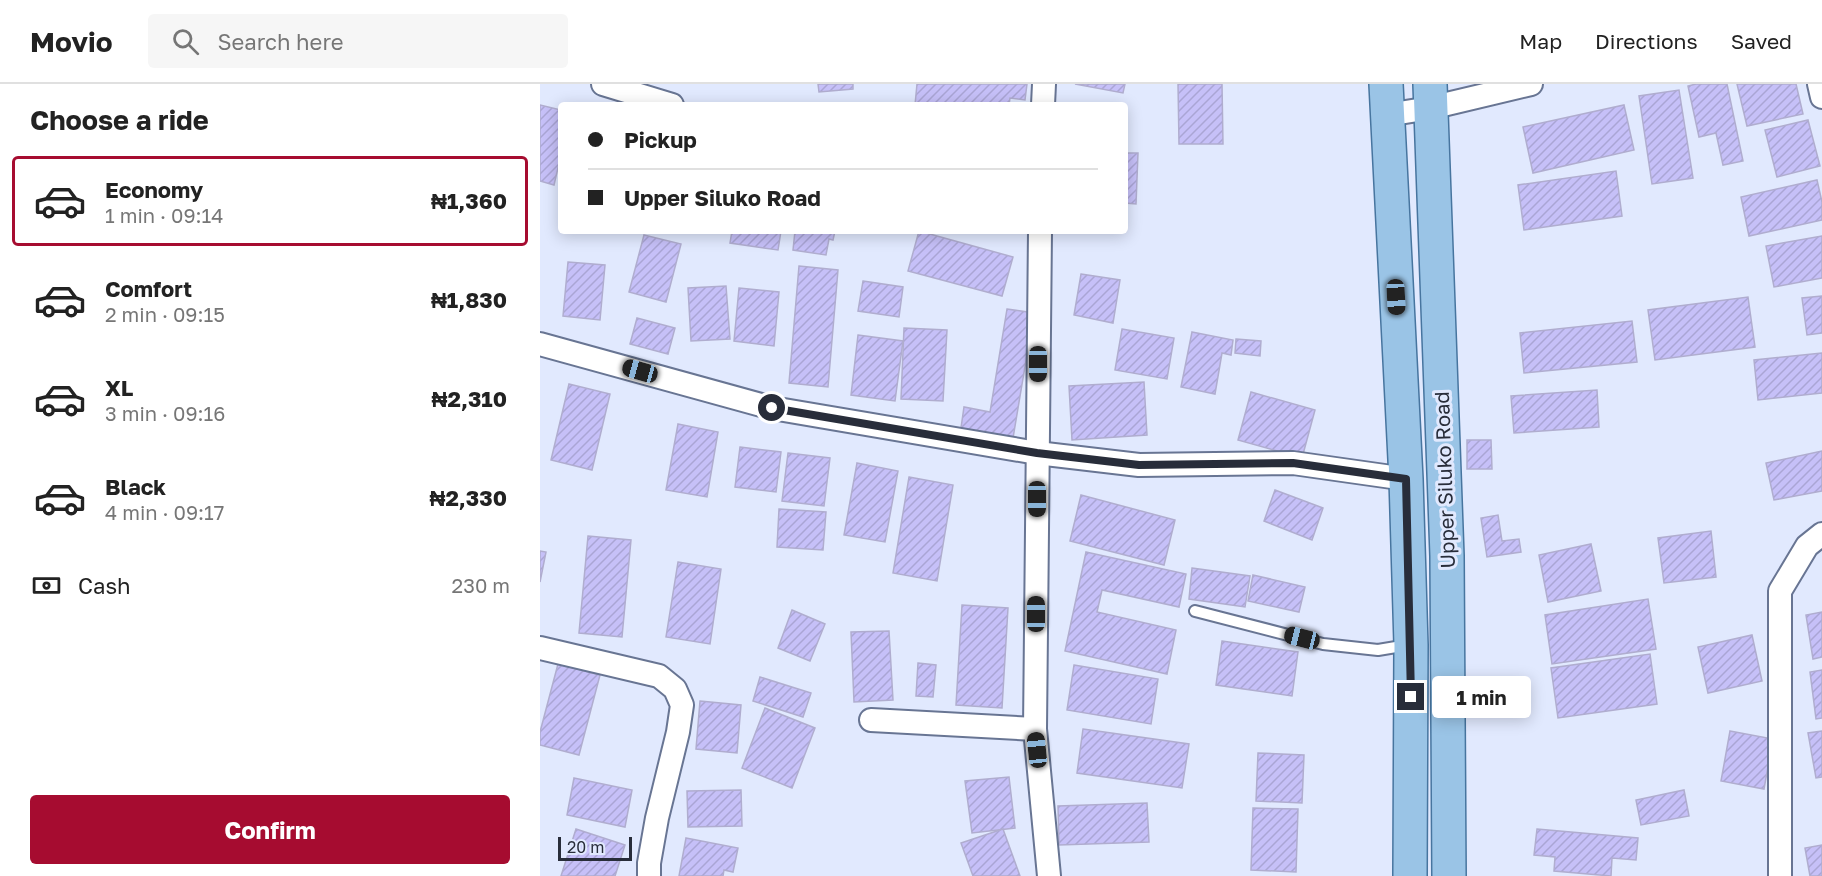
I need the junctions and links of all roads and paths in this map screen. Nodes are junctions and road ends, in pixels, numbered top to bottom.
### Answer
1 (603, 84) edge
2 (1044, 84) edge
3 (1531, 84) edge
4 (1819, 84) edge
5 (1430, 96) edge
6 (1822, 98) edge
7 (1386, 99) edge
8 (662, 102) edge
9 (1043, 102) edge
10 (1040, 234) edge
11 (540, 344) edge
12 (1037, 453) junction
13 (1406, 479) junction
14 (1822, 534) edge
15 (1195, 611) dead end
16 (1411, 645) junction
17 (540, 648) edge
18 (871, 720) dead end
19 (1035, 729) junction
20 (650, 876) edge
21 (1049, 876) edge
22 (1410, 876) edge
23 (1449, 876) edge
24 (1780, 876) edge

1 - 8 street
2 - 9 street
3 - 5 street
4 - 6 street
5 - 7 street
5 - 23 main road, Upper Siluko Road
7 - 13 main road, Upper Siluko Road
10 - 12 street
11 - 12 street
12 - 13 street
12 - 19 street
13 - 16 main road, Upper Siluko Road
14 - 24 street
15 - 16 lane
16 - 22 main road, Upper Siluko Road
17 - 20 street
18 - 19 street
19 - 21 street

